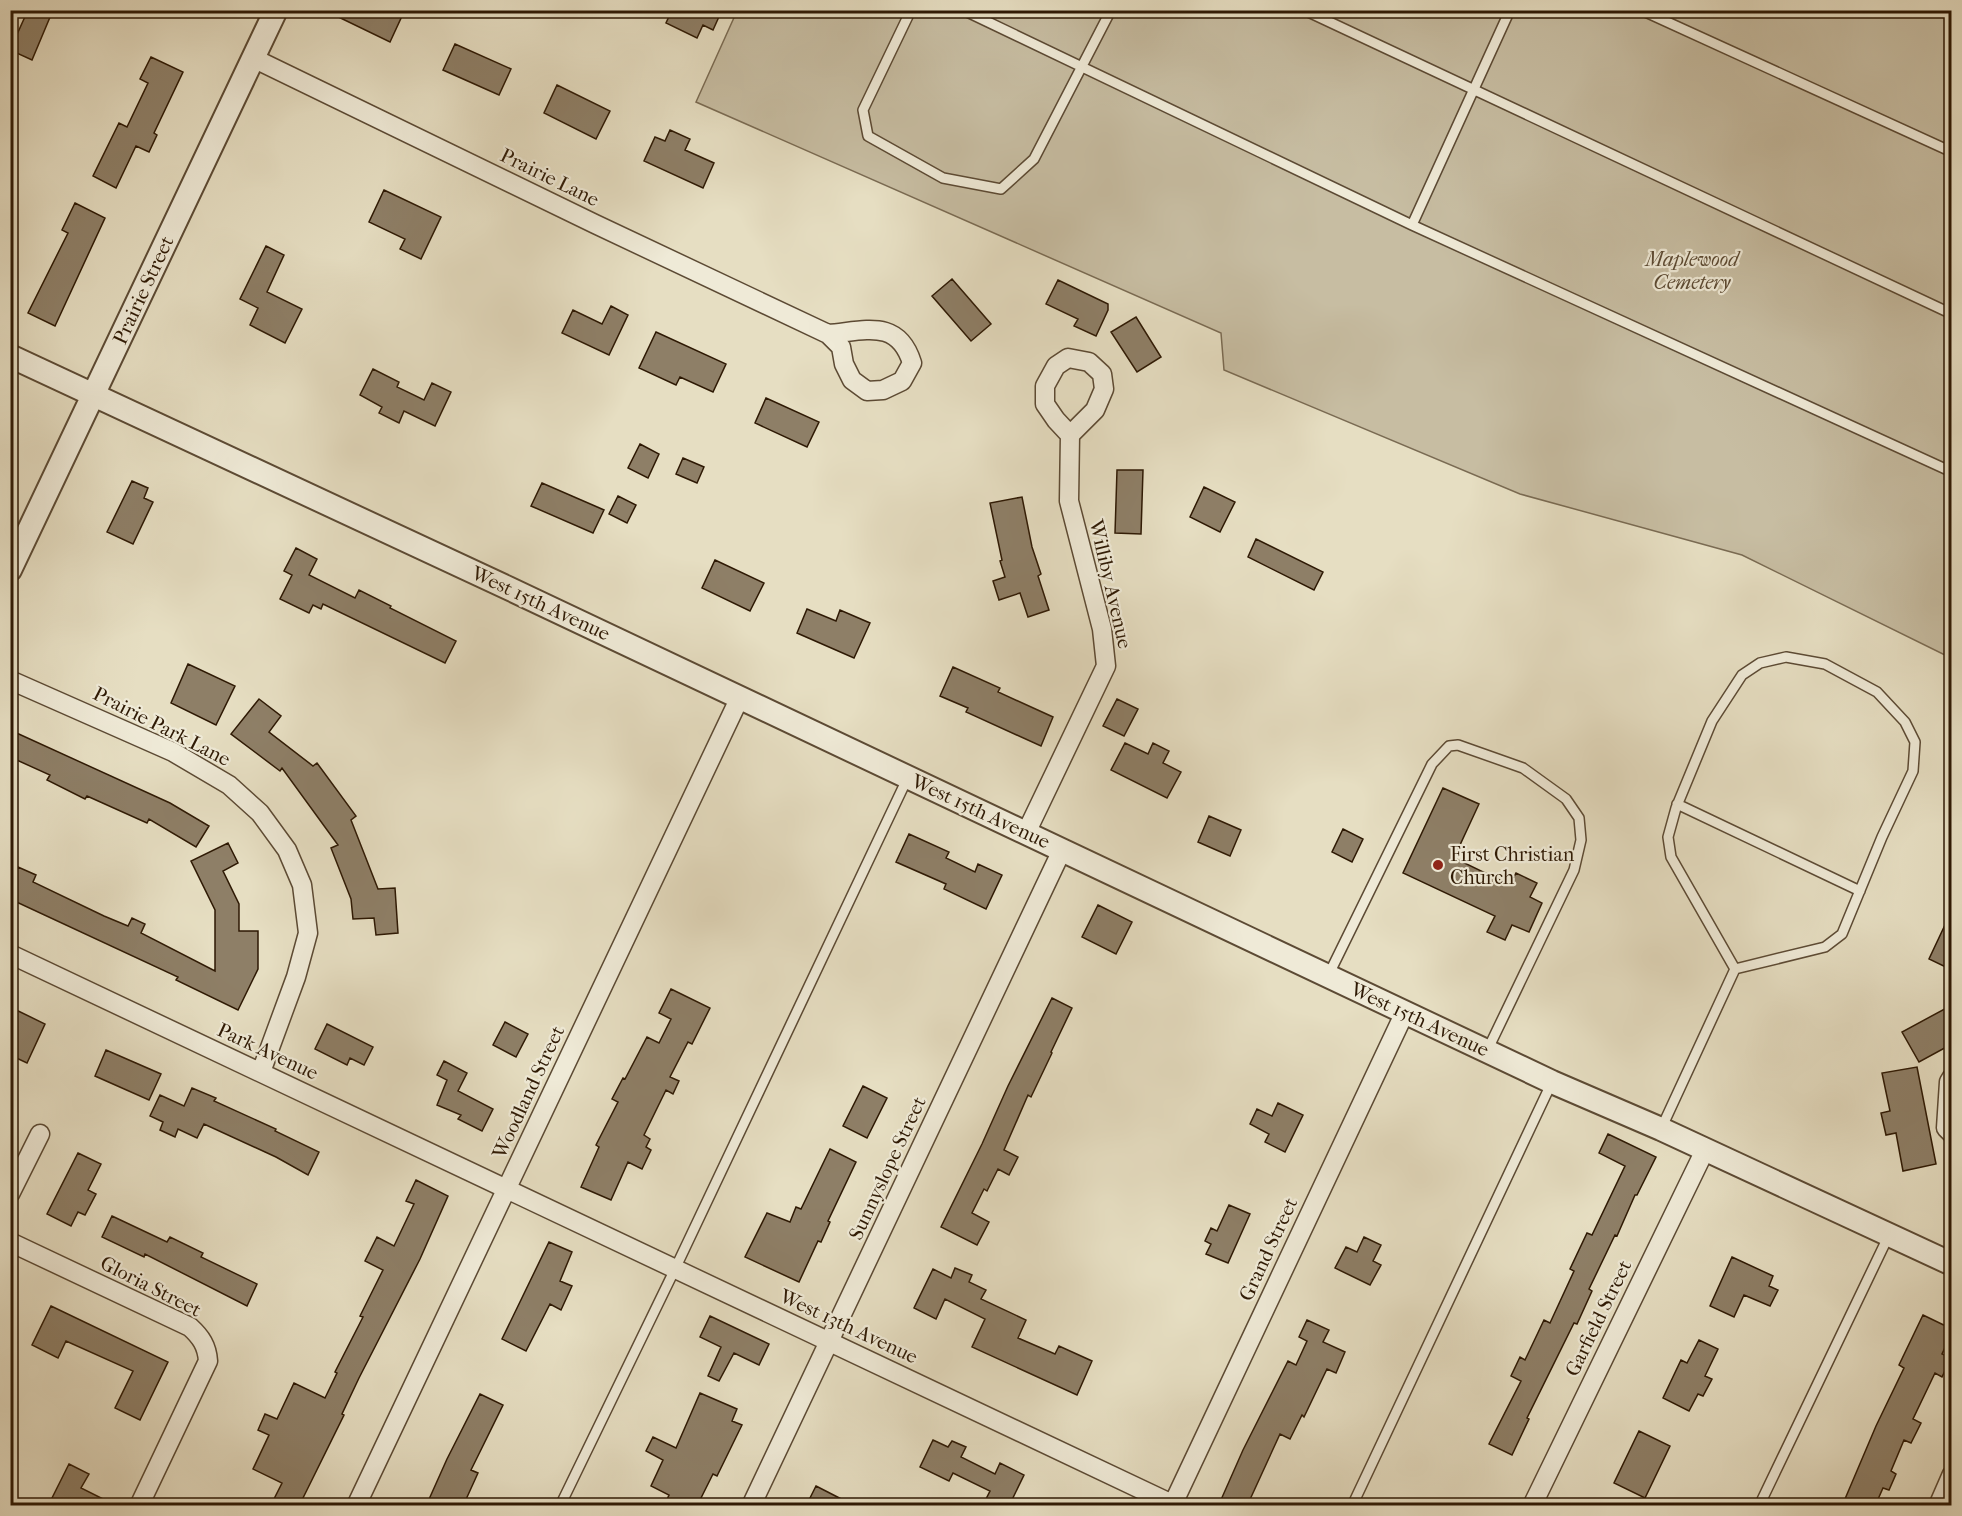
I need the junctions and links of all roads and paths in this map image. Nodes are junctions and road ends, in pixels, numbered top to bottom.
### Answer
1 (276, 10) edge
2 (911, 10) edge
3 (963, 10) edge
4 (1111, 10) edge
5 (1304, 10) edge
6 (1510, 10) edge
7 (1641, 10) edge
8 (253, 58) junction
9 (1082, 67) junction
10 (1474, 90) junction
11 (1952, 152) edge
12 (1412, 225) junction
13 (1952, 314) edge
14 (828, 334) junction
15 (10, 356) edge
16 (93, 395) junction
17 (1070, 435) dead end
18 (1952, 472) edge
19 (10, 570) edge
20 (10, 680) edge
21 (740, 697) junction
22 (908, 777) junction
23 (1677, 804) junction
24 (1026, 833) junction
25 (1062, 850) junction
26 (1860, 891) junction
27 (10, 954) edge
28 (1735, 969) junction
29 (1328, 976) junction
30 (1405, 1012) junction
31 (1487, 1051) junction
32 (261, 1072) junction
33 (1952, 1077) edge
34 (1552, 1082) junction
35 (1661, 1129) junction
36 (40, 1134) dead end
37 (1952, 1134) edge
38 (1705, 1150) junction
39 (507, 1189) junction
40 (10, 1194) edge
41 (1888, 1235) junction
42 (10, 1242) edge
43 (1952, 1264) edge
44 (675, 1269) junction
45 (829, 1342) junction
46 (1952, 1474) edge
47 (1172, 1505) edge
48 (139, 1506) edge
49 (356, 1506) edge
50 (560, 1506) edge
51 (751, 1506) edge
52 (1352, 1506) edge
53 (1532, 1506) edge
54 (1759, 1506) edge
55 (1938, 1506) edge

1 - 8 street, Prairie Street
2 - 9 lane
3 - 9 lane
4 - 9 lane
5 - 10 lane
6 - 10 lane
7 - 11 lane
8 - 14 street, Prairie Lane
8 - 16 street, Prairie Street
9 - 12 lane
10 - 12 lane
10 - 13 lane
12 - 18 lane
14 - 14 street, Prairie Lane
15 - 16 street, West 15th Avenue
16 - 19 street, Prairie Street
16 - 21 street, West 15th Avenue
17 - 24 street, Williby Avenue
20 - 32 street, Prairie Park Lane
21 - 22 street, West 15th Avenue
21 - 39 street, Woodland Street
22 - 24 street, West 15th Avenue
22 - 44 lane
23 - 26 lane
23 - 26 lane
23 - 28 lane
24 - 25 street, West 15th Avenue
25 - 29 street, West 15th Avenue
25 - 45 street, Sunnyslope Street
26 - 28 lane
27 - 32 street, Park Avenue
28 - 35 lane
29 - 30 street, West 15th Avenue
29 - 31 lane
30 - 31 street, West 15th Avenue
30 - 47 street, Grand Street
31 - 34 street, West 15th Avenue
32 - 39 street, Park Avenue
33 - 37 street
34 - 35 street, West 15th Avenue
34 - 52 lane
35 - 38 street, West 15th Avenue
36 - 40 street
38 - 41 street, West 15th Avenue
38 - 53 street, Garfield Street
39 - 44 street, West 13th Avenue
39 - 49 street, Woodland Street
41 - 43 street, West 15th Avenue
41 - 54 lane
42 - 48 street, Gloria Street
44 - 45 street, West 13th Avenue
44 - 50 lane
45 - 47 street, West 13th Avenue
45 - 51 street, Sunnyslope Street
46 - 55 street

